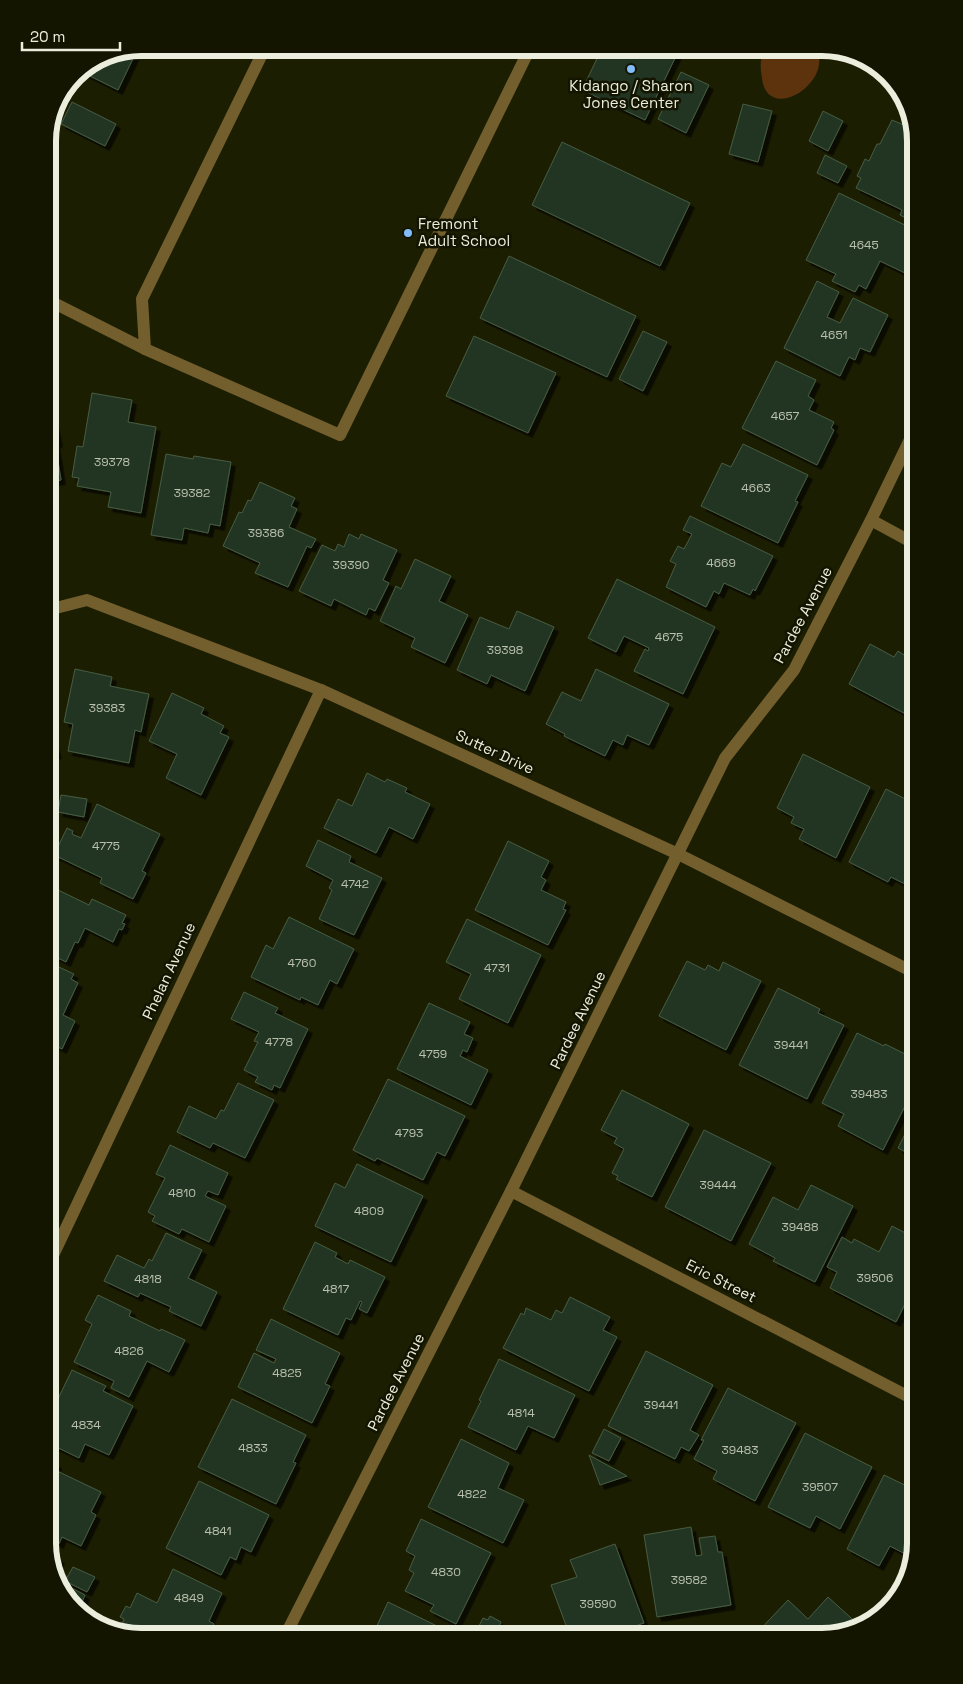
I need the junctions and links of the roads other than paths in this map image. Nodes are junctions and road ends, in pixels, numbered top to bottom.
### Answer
1 (261, 56) edge
2 (526, 56) edge
3 (56, 304) edge
4 (145, 349) junction
5 (907, 448) edge
6 (872, 520) junction
7 (907, 539) edge
8 (56, 608) edge
9 (321, 690) junction
10 (678, 854) junction
11 (907, 968) edge
12 (511, 1192) junction
13 (56, 1249) edge
14 (907, 1395) edge
15 (290, 1628) edge

1 - 4 street
2 - 4 street
3 - 4 street
5 - 6 street, Pardee Avenue
6 - 7 street
6 - 10 street, Pardee Avenue
8 - 9 street, Sutter Drive
9 - 10 street, Sutter Drive
9 - 13 street, Phelan Avenue
10 - 11 street, Sutter Drive
10 - 12 street, Pardee Avenue
12 - 14 street, Eric Street
12 - 15 street, Pardee Avenue

